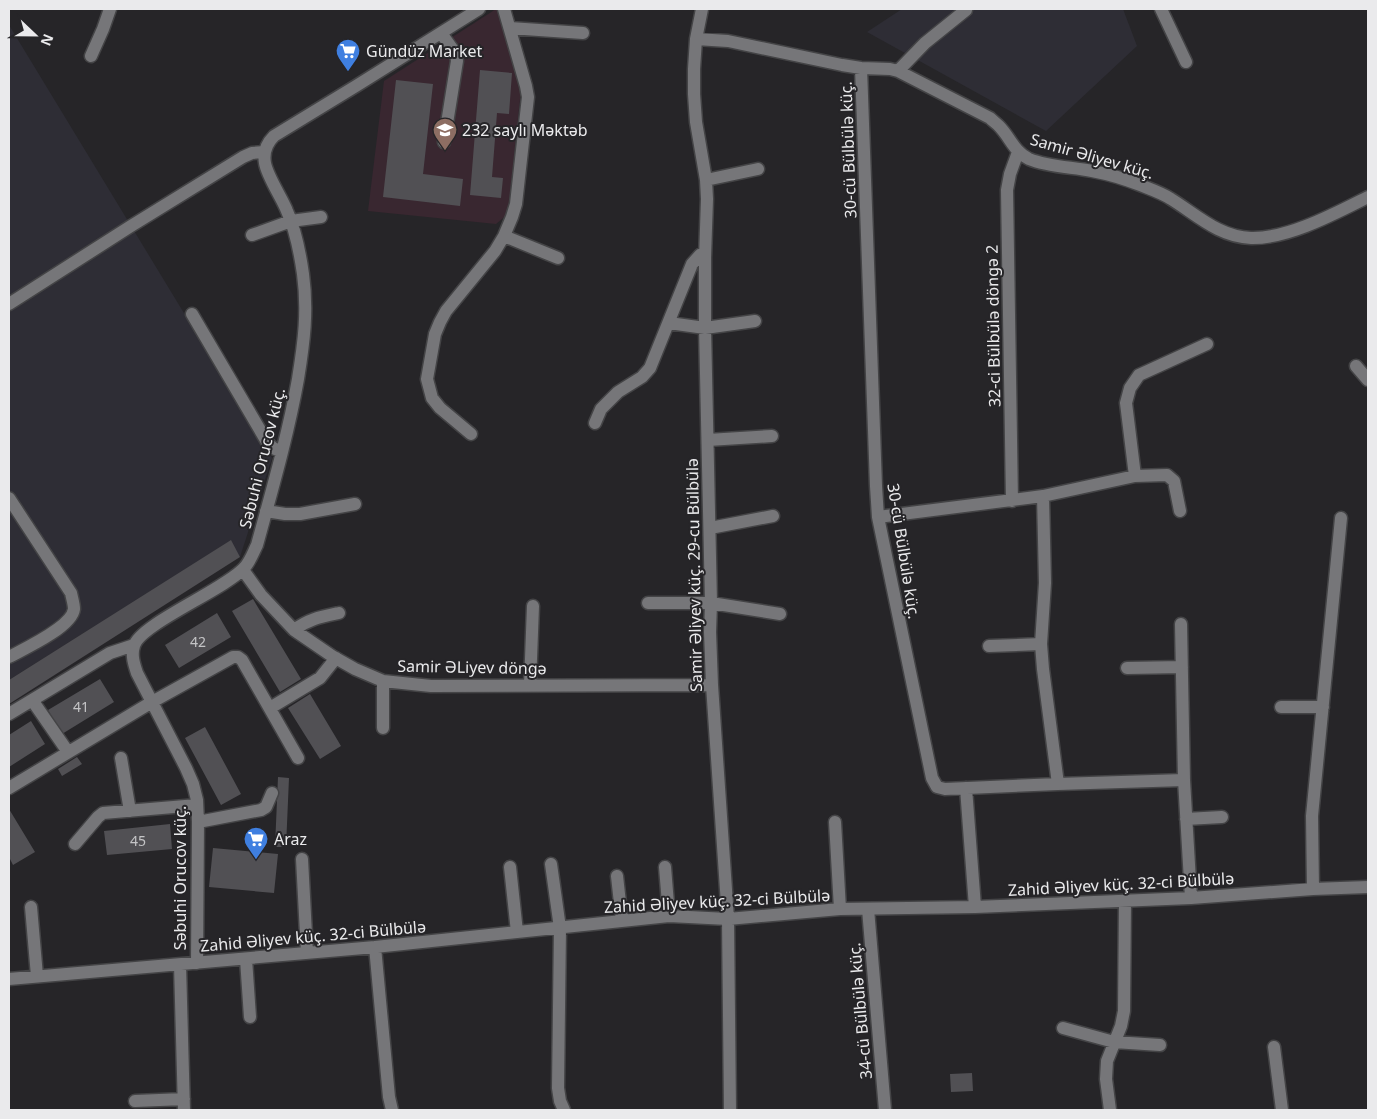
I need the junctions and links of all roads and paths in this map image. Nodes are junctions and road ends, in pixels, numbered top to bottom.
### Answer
1 (110, 9) edge
2 (478, 9) edge
3 (504, 9) edge
4 (702, 9) edge
5 (1160, 9) edge
6 (966, 10) dead end
7 (510, 28) junction
8 (441, 33) junction
9 (583, 33) dead end
10 (696, 39) junction
11 (91, 56) dead end
12 (1186, 62) dead end
13 (861, 68) junction
14 (898, 71) junction
15 (444, 142) dead end
16 (264, 152) junction
17 (1018, 152) junction
18 (758, 169) dead end
19 (706, 180) junction
20 (1368, 197) edge
21 (321, 217) dead end
22 (291, 221) junction
23 (252, 235) dead end
24 (504, 236) junction
25 (558, 258) dead end
26 (705, 258) junction
27 (9, 304) edge
28 (192, 314) dead end
29 (755, 321) dead end
30 (669, 323) junction
31 (705, 328) junction
32 (1207, 344) dead end
33 (1356, 366) dead end
34 (1368, 380) edge
35 (595, 423) dead end
36 (471, 434) dead end
37 (772, 436) dead end
38 (708, 440) junction
39 (282, 452) junction
40 (1135, 476) junction
41 (1043, 496) junction
42 (9, 498) edge
43 (1012, 501) junction
44 (355, 504) dead end
45 (266, 511) junction
46 (1180, 511) dead end
47 (772, 516) dead end
48 (878, 517) junction
49 (1340, 518) dead end
50 (710, 528) junction
51 (243, 570) junction
52 (648, 603) dead end
53 (711, 603) junction
54 (533, 606) dead end
55 (339, 613) dead end
56 (780, 614) dead end
57 (1181, 624) dead end
58 (294, 630) junction
59 (1041, 644) junction
60 (134, 645) junction
61 (989, 646) dead end
62 (9, 658) edge
63 (336, 658) junction
64 (1182, 666) junction
65 (1127, 668) dead end
66 (383, 681) junction
67 (530, 685) junction
68 (712, 685) junction
69 (32, 700) junction
70 (152, 702) junction
71 (1280, 707) dead end
72 (1323, 707) junction
73 (270, 708) junction
74 (9, 714) edge
75 (383, 728) dead end
76 (68, 752) junction
77 (121, 758) dead end
78 (298, 758) dead end
79 (1184, 780) junction
80 (1058, 784) junction
81 (9, 788) edge
82 (966, 788) junction
83 (272, 793) dead end
84 (197, 805) junction
85 (130, 810) junction
86 (1222, 817) dead end
87 (1186, 819) junction
88 (198, 822) junction
89 (835, 822) dead end
90 (75, 844) dead end
91 (302, 859) dead end
92 (552, 864) dead end
93 (510, 867) dead end
94 (665, 867) dead end
95 (617, 876) dead end
96 (1368, 887) edge
97 (1313, 889) junction
98 (1191, 898) junction
99 (1125, 901) junction
100 (31, 907) dead end
101 (974, 907) junction
102 (868, 909) junction
103 (840, 910) junction
104 (669, 916) junction
105 (728, 919) junction
106 (622, 921) junction
107 (560, 928) junction
108 (517, 932) junction
109 (375, 947) junction
110 (307, 953) junction
111 (246, 959) junction
112 (197, 963) junction
113 (180, 964) junction
114 (37, 976) junction
115 (9, 979) edge
116 (250, 1017) dead end
117 (1062, 1028) dead end
118 (1114, 1042) junction
119 (1160, 1045) dead end
120 (1274, 1047) dead end
121 (135, 1100) dead end
122 (184, 1105) edge
123 (392, 1110) edge
124 (564, 1110) edge
125 (730, 1110) edge
126 (885, 1110) edge
127 (1110, 1110) edge
128 (1282, 1110) edge

1 - 11 street
2 - 8 street
3 - 7 street
4 - 10 street, Samir Əliyev küç. 29-cu Bülbülə
5 - 12 street
6 - 14 street
7 - 9 street
7 - 24 street
8 - 15 street
8 - 16 street
10 - 13 street, Samir Əliyev küç.
10 - 19 street, Samir Əliyev küç. 29-cu Bülbülə
13 - 14 street, Samir Əliyev küç.
13 - 48 street, 30-cü Bülbülə küç.
14 - 17 street, Samir Əliyev küç.
16 - 22 street, Səbuhi Orucov küç.
16 - 27 street
17 - 20 street, Samir Əliyev küç.
17 - 43 street, 32-ci Bülbülə döngə 2
18 - 19 street
19 - 26 street, Samir Əliyev küç. 29-cu Bülbülə
21 - 22 street
22 - 23 street
22 - 39 street, Səbuhi Orucov küç.
24 - 25 street
24 - 36 street
26 - 30 street
26 - 31 street, Samir Əliyev küç. 29-cu Bülbülə
28 - 39 street
29 - 31 street
30 - 31 street
30 - 35 street
31 - 38 street, Samir Əliyev küç. 29-cu Bülbülə
32 - 40 street
33 - 34 street
37 - 38 street
38 - 50 street, Samir Əliyev küç. 29-cu Bülbülə
39 - 45 street, Səbuhi Orucov küç.
40 - 41 street
40 - 46 street
41 - 43 street
41 - 59 street
42 - 62 street
43 - 48 street
44 - 45 street
45 - 51 street, Səbuhi Orucov küç.
47 - 50 street
48 - 82 street, 30-cü Bülbülə küç.
49 - 72 street
50 - 53 street, Samir Əliyev küç. 29-cu Bülbülə
51 - 58 street, Samir ƏLiyev döngə
51 - 60 street, Səbuhi Orucov küç.
52 - 53 street
53 - 56 street
53 - 68 street, Samir Əliyev küç. 29-cu Bülbülə
54 - 67 street
55 - 58 street
57 - 64 street
58 - 63 street, Samir ƏLiyev döngə
59 - 61 street
59 - 80 street
60 - 69 street
60 - 70 street, Səbuhi Orucov küç.
63 - 66 street, Samir ƏLiyev döngə
63 - 73 street
64 - 65 street
64 - 79 street
66 - 67 street, Samir ƏLiyev döngə
66 - 75 street
67 - 68 street, Samir ƏLiyev döngə
68 - 105 street, Samir Əliyev küç. 29-cu Bülbülə
69 - 74 street
69 - 76 street
70 - 73 street
70 - 76 street
70 - 84 street, Səbuhi Orucov küç.
71 - 72 street
72 - 97 street
73 - 78 street
76 - 81 street
77 - 85 street
79 - 80 street, 30-cü Bülbülə küç.
79 - 87 street
80 - 82 street, 30-cü Bülbülə küç.
82 - 101 street
83 - 88 street
84 - 85 street
84 - 88 street, Səbuhi Orucov küç.
85 - 90 street
86 - 87 street
87 - 98 street
88 - 112 street, Səbuhi Orucov küç.
89 - 103 street
91 - 110 street
92 - 107 street
93 - 108 street
94 - 104 street
95 - 106 street
96 - 97 street, Zahid Əliyev küç. 32-ci Bülbülə
97 - 98 street, Zahid Əliyev küç. 32-ci Bülbülə
98 - 99 street, Zahid Əliyev küç. 32-ci Bülbülə
99 - 101 street, Zahid Əliyev küç. 32-ci Bülbülə
99 - 118 street
100 - 114 street
101 - 102 street, Zahid Əliyev küç. 32-ci Bülbülə
102 - 103 street, Zahid Əliyev küç. 32-ci Bülbülə
102 - 126 street, 34-cü Bülbülə küç.
103 - 105 street, Zahid Əliyev küç. 32-ci Bülbülə
104 - 105 street, Zahid Əliyev küç. 32-ci Bülbülə
104 - 106 street, Zahid Əliyev küç. 32-ci Bülbülə
105 - 125 street, Samir Əliyev küç. 29-cu Bülbülə
106 - 107 street, Zahid Əliyev küç. 32-ci Bülbülə
107 - 108 street, Zahid Əliyev küç. 32-ci Bülbülə
107 - 124 street
108 - 109 street, Zahid Əliyev küç. 32-ci Bülbülə
109 - 110 street, Zahid Əliyev küç. 32-ci Bülbülə
109 - 123 street
110 - 111 street, Zahid Əliyev küç. 32-ci Bülbülə
111 - 112 street, Zahid Əliyev küç. 32-ci Bülbülə
111 - 116 street
112 - 113 street, Zahid Əliyev küç. 32-ci Bülbülə
113 - 114 street, Zahid Əliyev küç. 32-ci Bülbülə
113 - 122 street
114 - 115 street, Zahid Əliyev küç. 32-ci Bülbülə
117 - 118 street
118 - 119 street
118 - 127 street
120 - 128 street
121 - 122 street

